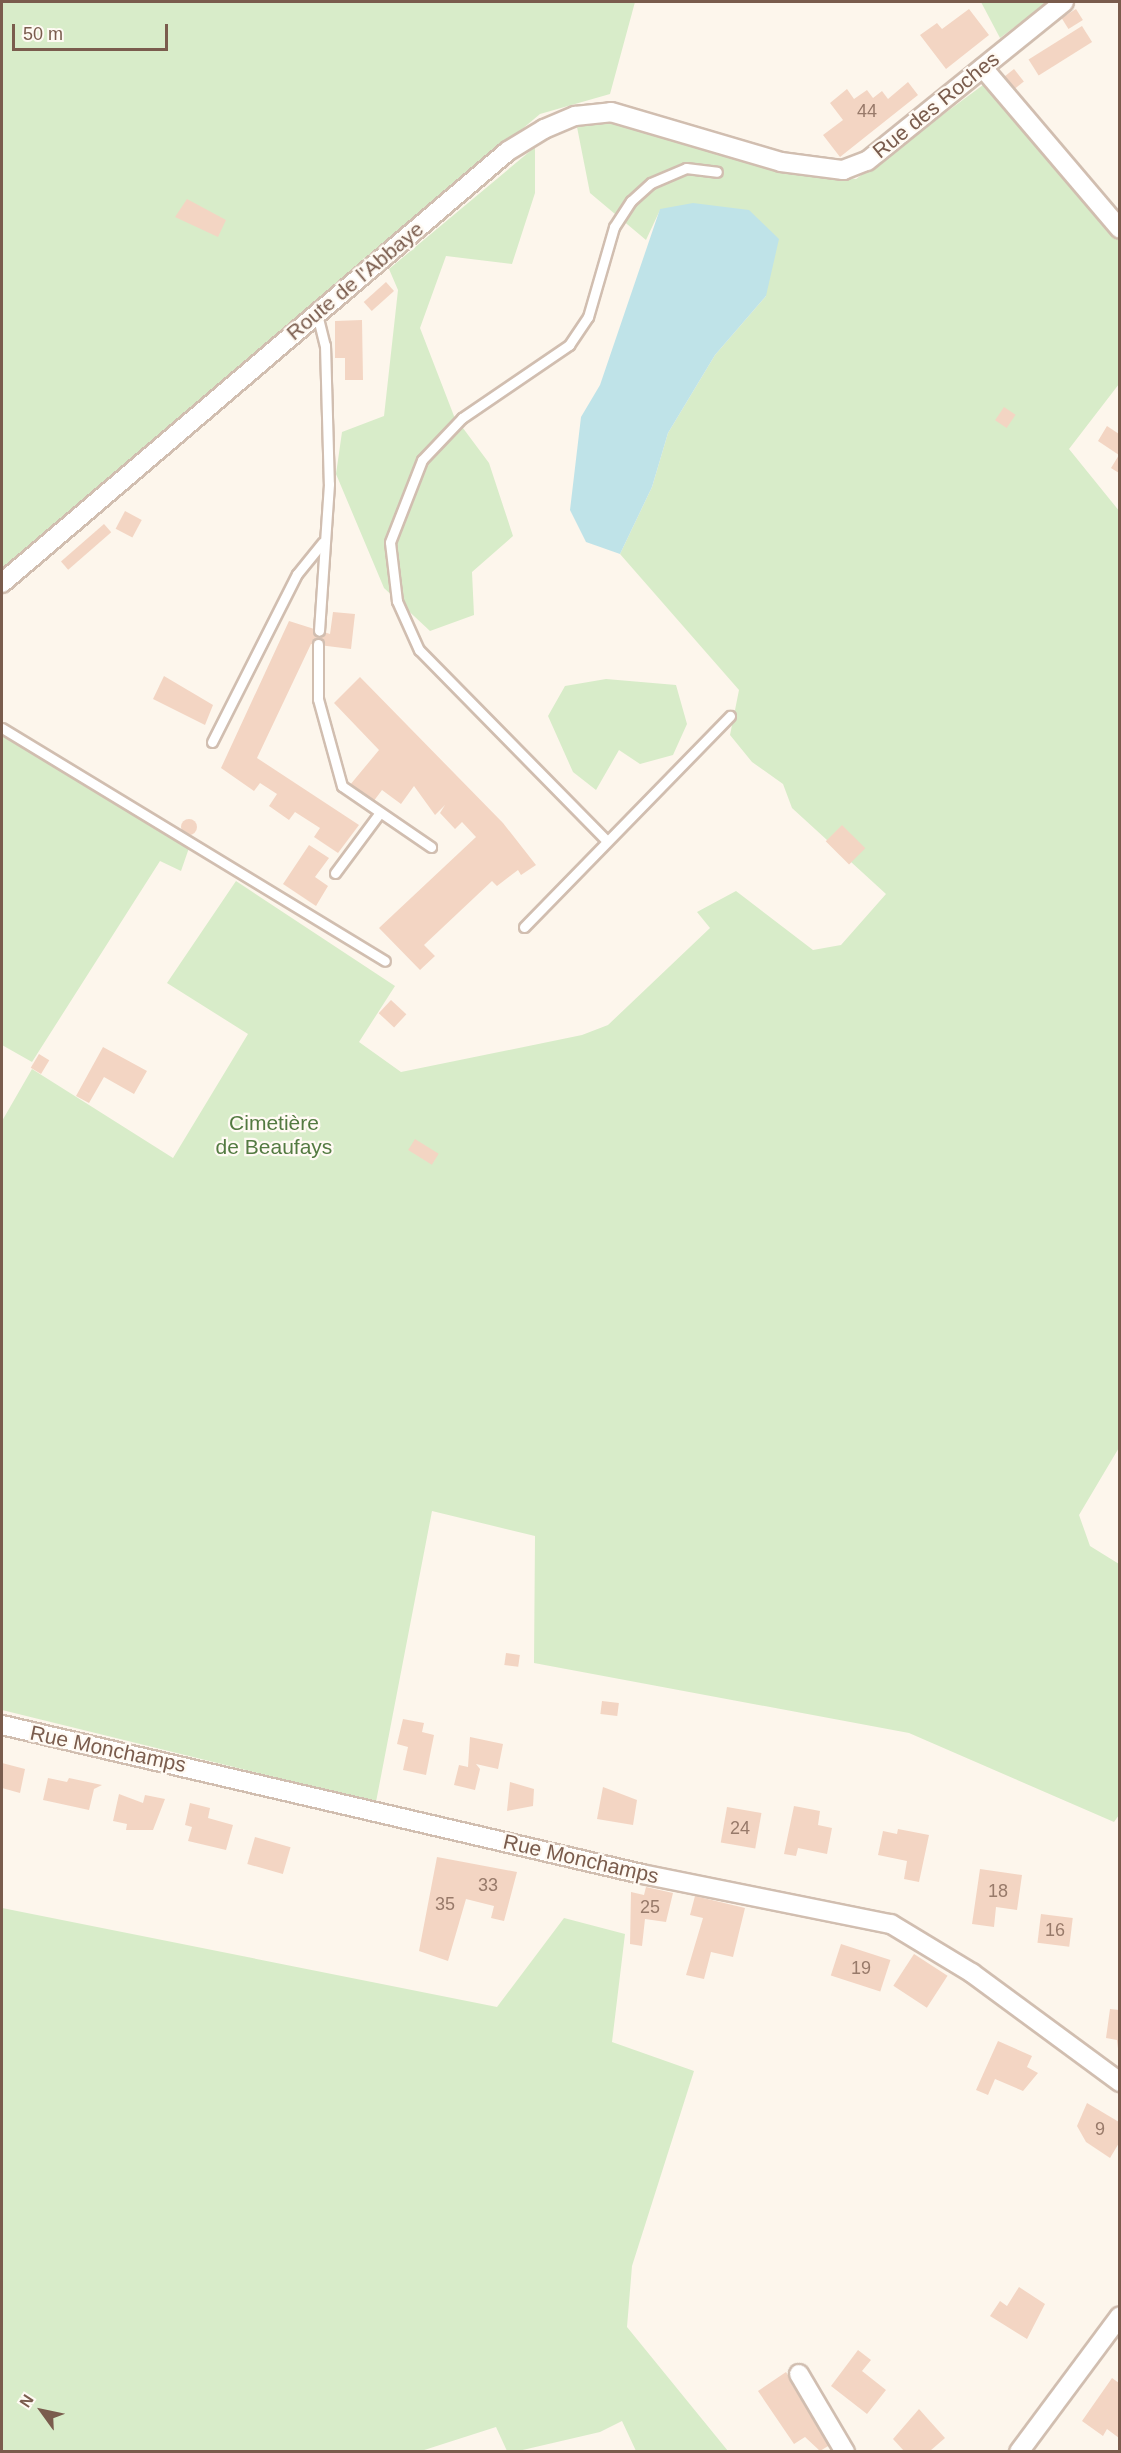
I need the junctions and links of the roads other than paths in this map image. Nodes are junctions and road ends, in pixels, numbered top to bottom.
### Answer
1 (1064, 2) edge
2 (983, 68) junction
3 (758, 156) joint
4 (717, 172) dead end
5 (1119, 230) edge
6 (317, 313) junction
7 (323, 542) junction
8 (2, 584) edge
9 (319, 631) dead end
10 (318, 644) dead end
11 (729, 716) dead end
12 (2, 728) edge
13 (212, 742) dead end
14 (378, 815) junction
15 (607, 841) junction
16 (431, 847) dead end
17 (335, 873) dead end
18 (524, 927) dead end
19 (385, 961) dead end
20 (2, 1725) edge
21 (1119, 2082) edge
22 (1119, 2316) edge
23 (799, 2374) dead end
24 (845, 2451) edge
25 (1019, 2451) edge

1 - 2 street, Rue des Roches
2 - 3 street, Rue des Roches
2 - 5 street
3 - 6 street, Route de l'Abbaye
4 - 15 lane
6 - 7 lane
6 - 8 street, Route de l'Abbaye
7 - 9 lane
7 - 13 lane
10 - 14 lane
11 - 15 lane
12 - 19 lane
14 - 16 lane
14 - 17 lane
15 - 18 lane
20 - 21 street, Rue Monchamps
22 - 25 street
23 - 24 street

